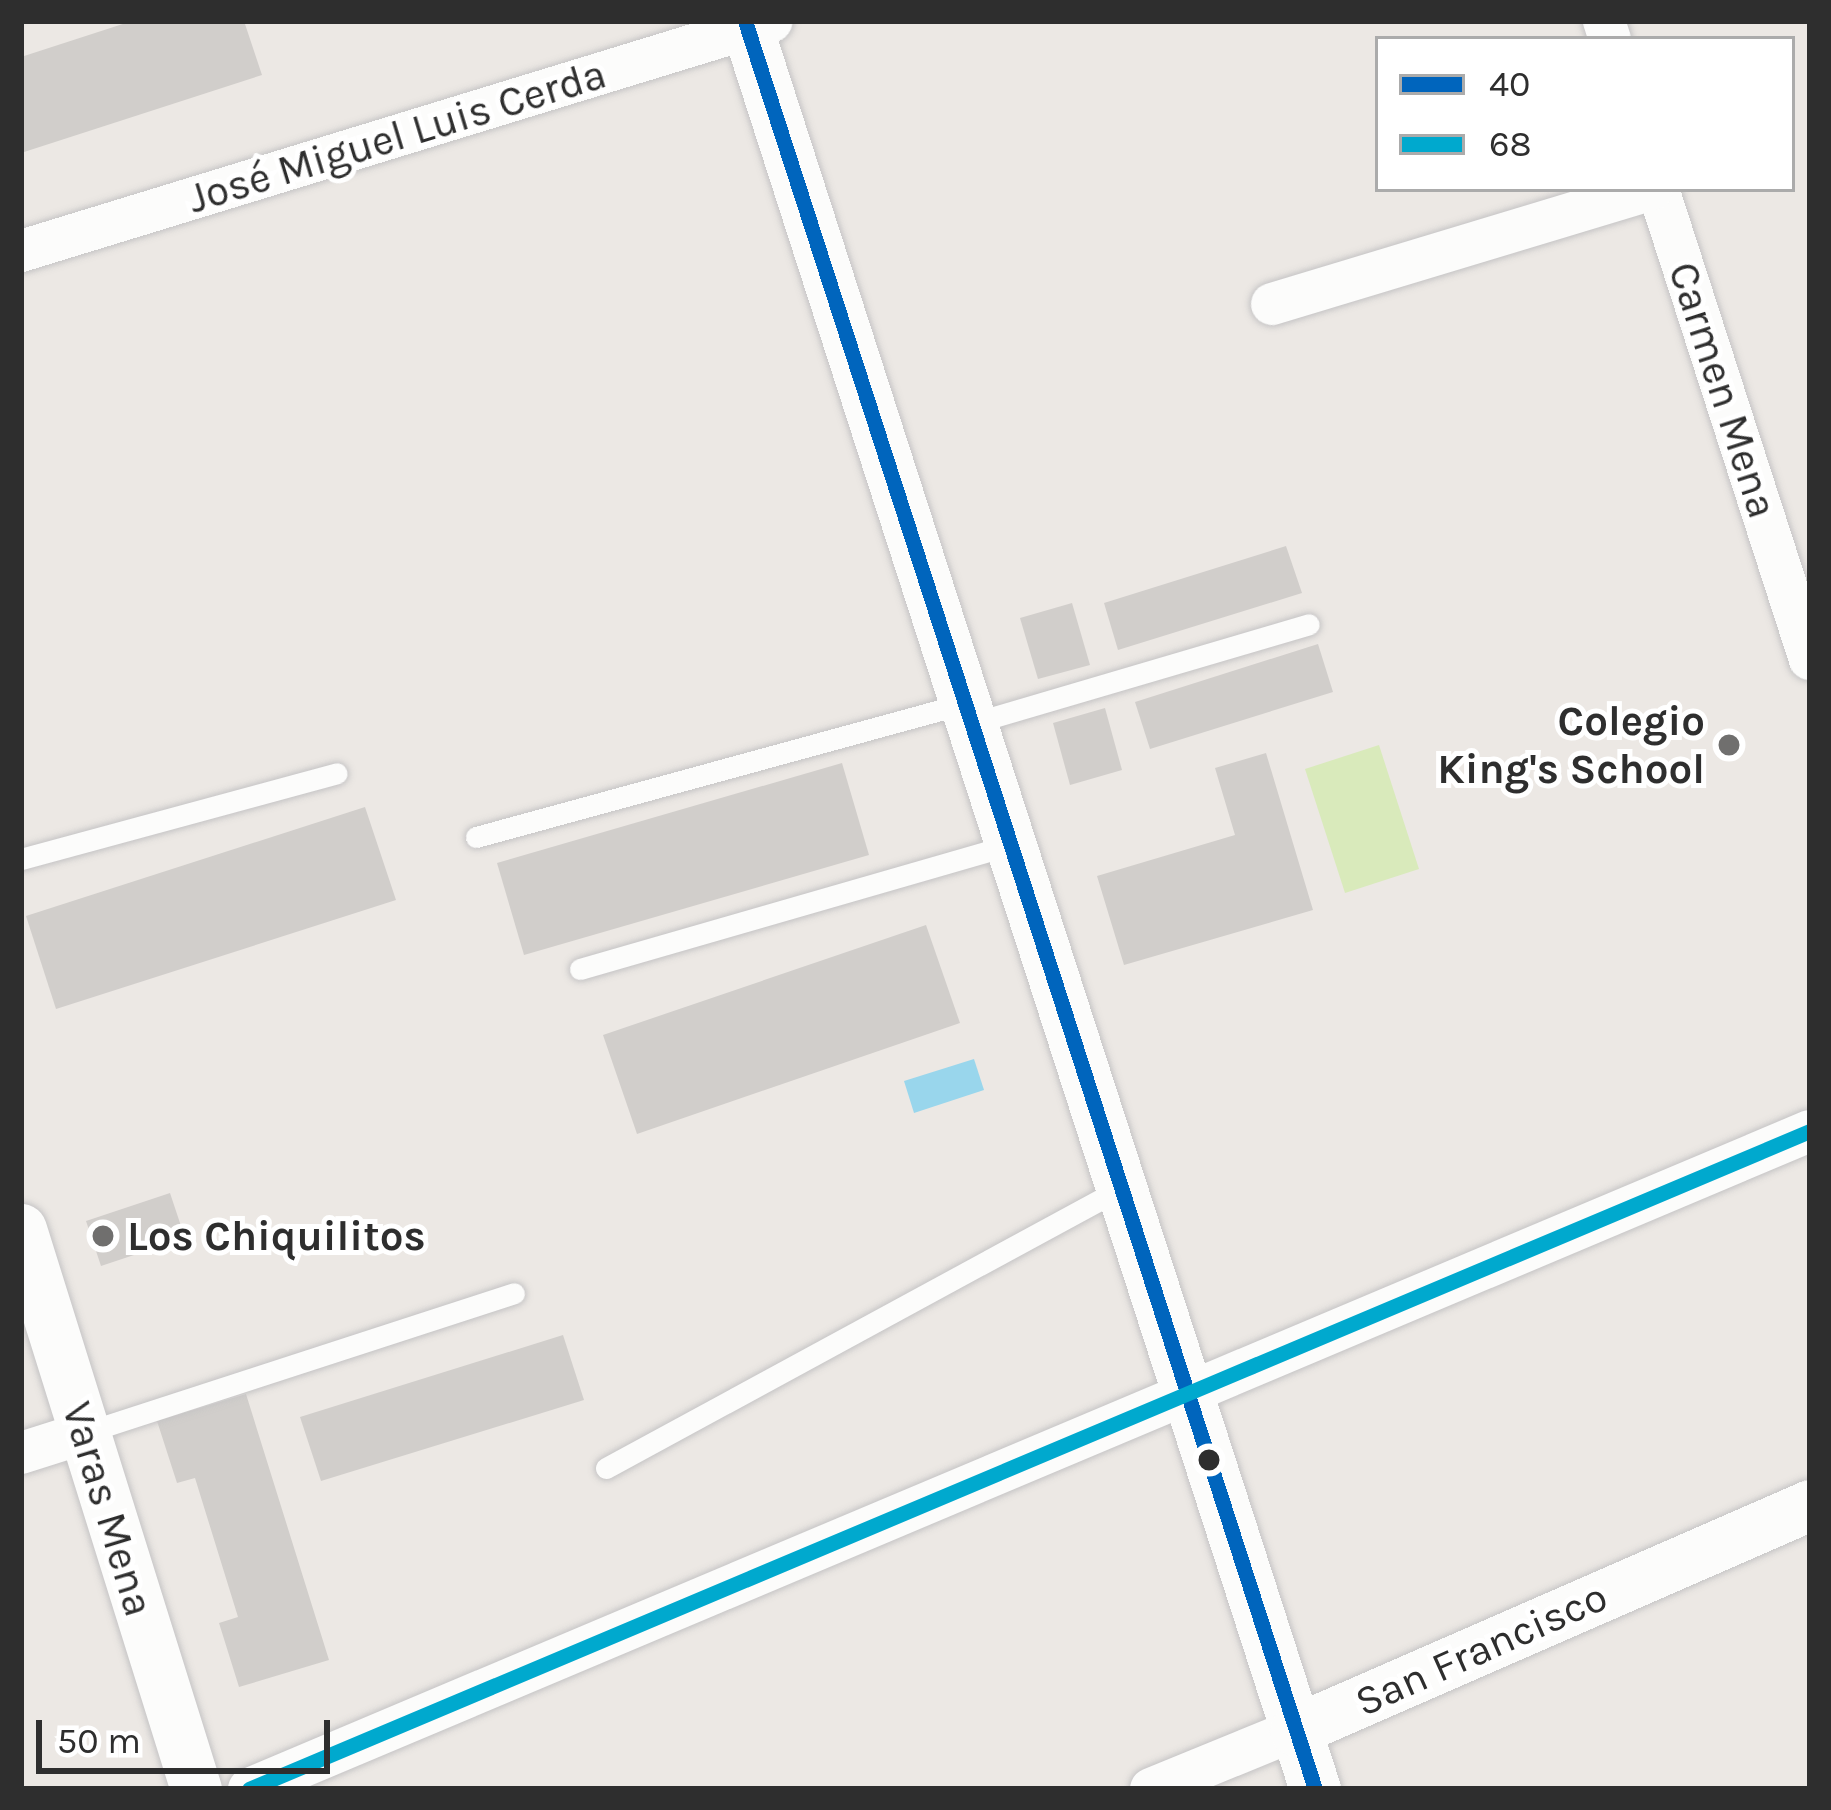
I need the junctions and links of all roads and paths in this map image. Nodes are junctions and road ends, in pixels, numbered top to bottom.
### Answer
1 (755, 24) edge
2 (1645, 192) edge
3 (1656, 192) edge
4 (21, 250) edge
5 (1272, 304) dead end
6 (1309, 624) dead end
7 (1810, 659) edge
8 (965, 714) junction
9 (337, 772) dead end
10 (476, 837) dead end
11 (1006, 846) junction
12 (21, 860) edge
13 (580, 969) dead end
14 (1810, 1131) edge
15 (1116, 1191) junction
16 (21, 1228) edge
17 (514, 1293) dead end
18 (1183, 1402) junction
19 (84, 1433) junction
20 (21, 1453) edge
21 (606, 1468) dead end
22 (1810, 1504) edge
23 (1295, 1730) junction
24 (196, 1789) edge
25 (249, 1789) edge
26 (1151, 1789) edge
27 (1316, 1789) edge

1 - 4 street, José Miguel Luis Cerda
1 - 8 street
2 - 5 street
3 - 7 street, Carmen Mena
6 - 8 lane
8 - 10 lane
8 - 11 street
9 - 12 lane
11 - 13 lane
11 - 15 street
14 - 18 street
15 - 18 street
15 - 21 lane
16 - 19 street, Varas Mena
17 - 19 lane
18 - 23 street
18 - 25 street
19 - 20 street
19 - 24 street, Varas Mena
22 - 23 street, San Francisco
23 - 26 street, San Francisco
23 - 27 street

